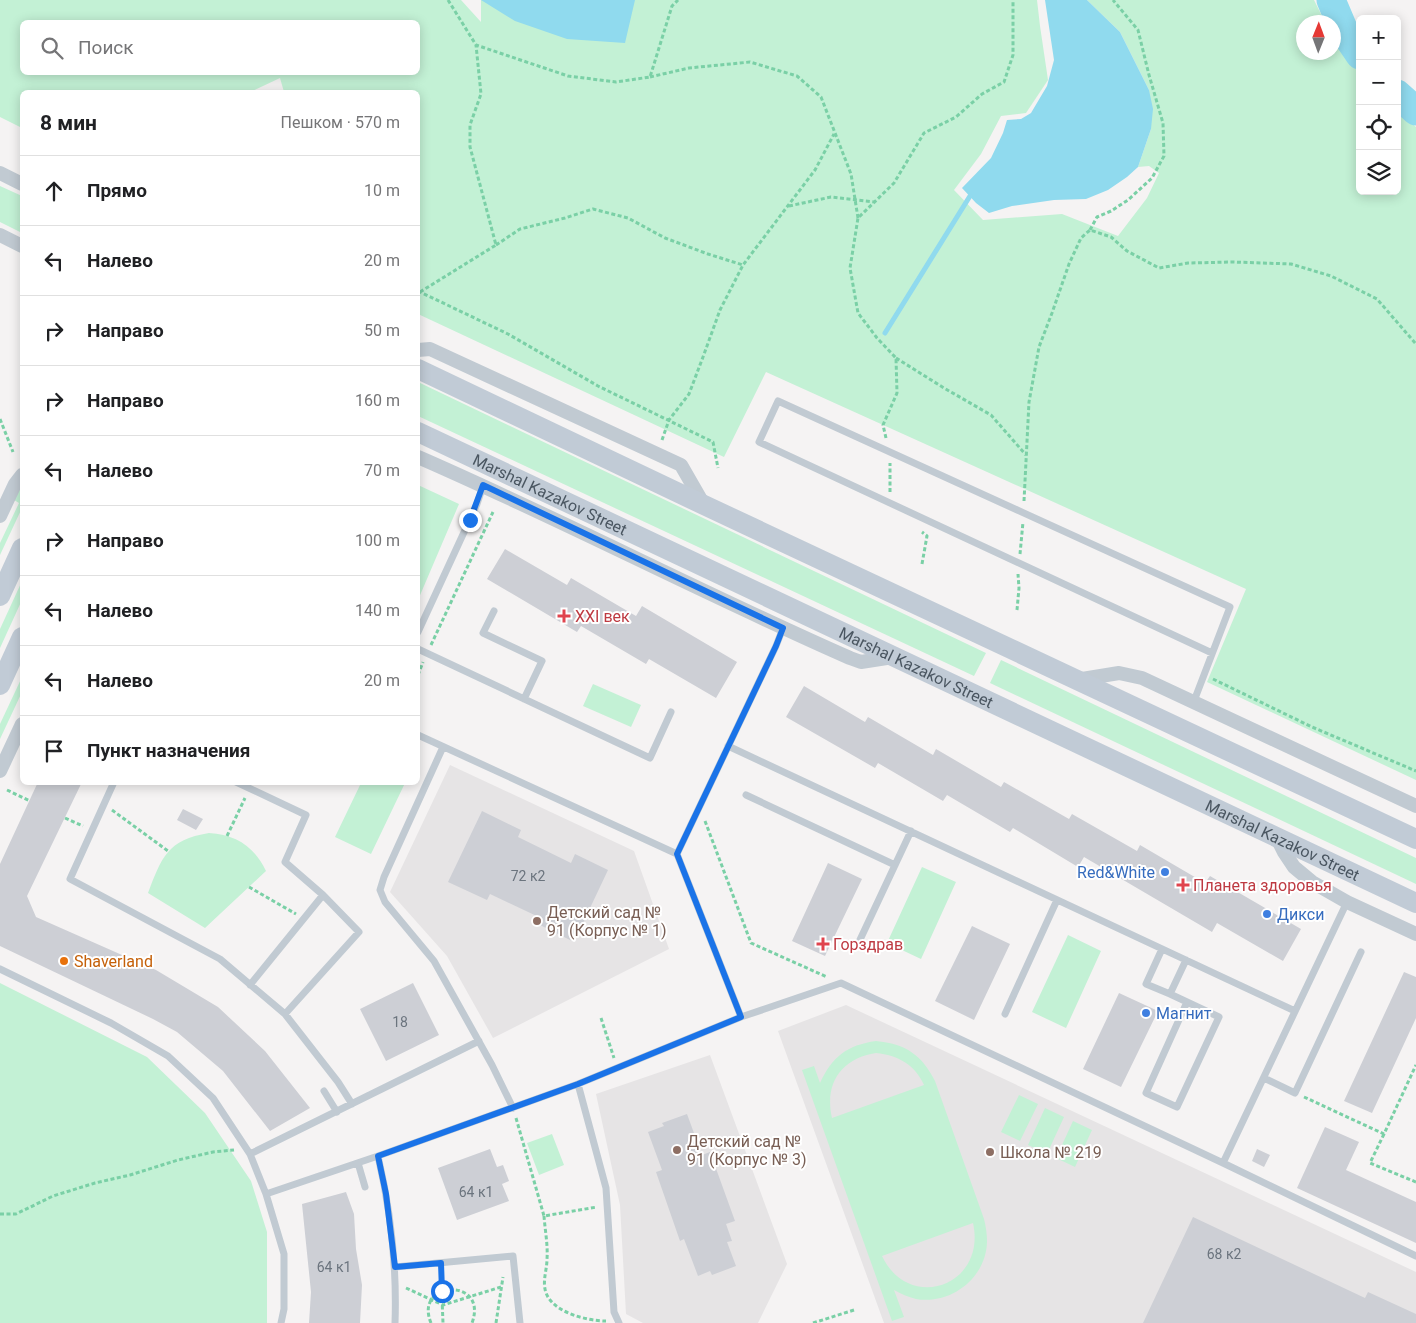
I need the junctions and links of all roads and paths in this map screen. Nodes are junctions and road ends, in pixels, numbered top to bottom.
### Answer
1 (448, 0) edge
2 (678, 0) edge
3 (1013, 0) edge
4 (1113, 0) edge
5 (476, 45) junction
6 (650, 77) junction
7 (834, 134) junction
8 (0, 174) edge
9 (20, 183) edge
10 (855, 199) junction
11 (875, 202) junction
12 (788, 206) junction
13 (858, 218) junction
14 (1090, 230) junction
15 (2, 237) edge
16 (20, 245) edge
17 (496, 245) junction
18 (743, 265) junction
19 (420, 290) edge
20 (420, 291) edge
21 (1416, 344) edge
22 (420, 350) edge
23 (896, 358) junction
24 (420, 370) edge
25 (0, 419) edge
26 (669, 420) junction
27 (420, 433) edge
28 (662, 441) dead end
29 (12, 452) dead end
30 (891, 453) junction
31 (1026, 455) junction
32 (420, 458) edge
33 (718, 468) dead end
34 (20, 478) edge
35 (483, 485) junction
36 (892, 503) junction
37 (704, 505) junction
38 (494, 512) dead end
39 (1023, 513) junction
40 (0, 516) edge
41 (920, 529) dead end
42 (20, 552) edge
43 (1017, 562) junction
44 (922, 564) dead end
45 (0, 596) edge
46 (1017, 610) dead end
47 (494, 611) dead end
48 (420, 628) edge
49 (783, 628) junction
50 (20, 641) edge
51 (420, 650) edge
52 (1212, 652) junction
53 (427, 654) junction
54 (893, 657) junction
55 (1204, 674) junction
56 (1076, 680) junction
57 (0, 685) edge
58 (524, 699) junction
59 (1194, 702) junction
60 (671, 712) dead end
61 (20, 728) edge
62 (420, 736) edge
63 (443, 746) junction
64 (728, 746) junction
65 (0, 771) edge
66 (1416, 771) edge
67 (113, 785) edge
68 (243, 785) edge
69 (250, 789) junction
70 (7, 790) dead end
71 (746, 795) dead end
72 (30, 801) dead end
73 (104, 805) junction
74 (1416, 806) edge
75 (699, 807) junction
76 (65, 818) dead end
77 (92, 831) junction
78 (911, 831) junction
79 (227, 836) dead end
80 (1276, 836) junction
81 (1416, 839) edge
82 (168, 851) dead end
83 (677, 854) junction
84 (895, 865) junction
85 (249, 887) dead end
86 (323, 895) junction
87 (1057, 900) junction
88 (1347, 902) junction
89 (1416, 903) edge
90 (302, 917) dead end
91 (1416, 934) edge
92 (858, 944) dead end
93 (1162, 949) junction
94 (1360, 952) dead end
95 (1186, 960) junction
96 (0, 969) edge
97 (841, 983) junction
98 (250, 985) junction
99 (1170, 994) junction
100 (1187, 1002) junction
101 (1296, 1011) junction
102 (285, 1014) junction
103 (1005, 1014) dead end
104 (741, 1017) junction
105 (601, 1018) dead end
106 (478, 1041) junction
107 (615, 1062) dead end
108 (1416, 1065) edge
109 (1264, 1078) junction
110 (578, 1084) junction
111 (324, 1091) dead end
112 (1295, 1093) junction
113 (352, 1104) junction
114 (513, 1108) junction
115 (336, 1112) junction
116 (1384, 1134) junction
117 (248, 1152) junction
118 (378, 1156) junction
119 (358, 1163) junction
120 (1223, 1163) junction
121 (1416, 1182) edge
122 (365, 1187) dead end
123 (266, 1194) junction
124 (607, 1205) junction
125 (0, 1214) edge
126 (544, 1216) junction
127 (1416, 1256) edge
128 (506, 1257) junction
129 (441, 1263) junction
130 (395, 1267) junction
131 (396, 1283) junction
132 (501, 1288) junction
133 (442, 1291) junction
134 (469, 1297) junction
135 (432, 1300) junction
136 (442, 1305) junction
137 (854, 1310) dead end
138 (618, 1322) edge
139 (281, 1323) edge
140 (395, 1323) edge
141 (431, 1323) edge
142 (443, 1323) edge
143 (472, 1323) edge
144 (496, 1323) edge
145 (520, 1323) edge
146 (813, 1323) edge

1 - 5 path
2 - 6 path
3 - 11 path
4 - 14 path
5 - 6 path
5 - 17 path
6 - 7 path
7 - 10 path
7 - 12 path
8 - 9 street
10 - 11 path
10 - 12 path
10 - 13 path
11 - 13 path
12 - 18 path
13 - 23 path
14 - 21 path
14 - 31 path
15 - 16 street
17 - 18 path
17 - 19 path
18 - 26 path
20 - 26 path
22 - 37 street
23 - 30 path
23 - 31 path
24 - 37 street
25 - 29 path
26 - 28 path
26 - 33 path
27 - 54 street, Marshal Kazakov Street
30 - 36 path
30 - 36 lane
30 - 39 lane
31 - 39 path
32 - 35 street
34 - 40 street
35 - 48 lane
35 - 49 street
36 - 43 lane
37 - 56 street
38 - 53 path
39 - 43 path
39 - 52 lane
41 - 44 path
42 - 45 street
43 - 46 path
43 - 52 lane
47 - 58 lane
49 - 54 street
49 - 64 lane
50 - 57 street
51 - 53 lane
52 - 55 lane
53 - 58 lane
54 - 80 street, Marshal Kazakov Street
55 - 59 lane
55 - 66 path
56 - 59 street
56 - 81 street
58 - 60 lane
59 - 74 street
61 - 65 street
62 - 63 lane
63 - 83 lane
63 - 106 lane
64 - 75 lane
64 - 78 lane
67 - 73 lane
68 - 69 lane
69 - 79 path
69 - 86 lane
70 - 72 path
71 - 84 lane
73 - 77 lane
73 - 82 path
75 - 83 lane
75 - 97 path
76 - 77 path
77 - 98 lane
78 - 84 lane
78 - 87 lane
80 - 88 street
80 - 89 street, Marshal Kazakov Street
83 - 104 lane
84 - 92 lane
85 - 90 path
86 - 98 lane
86 - 102 lane
87 - 93 lane
87 - 103 lane
88 - 91 street
88 - 101 lane
93 - 95 lane
93 - 99 lane
94 - 112 lane
95 - 99 lane
95 - 101 lane
96 - 117 lane
97 - 104 lane
97 - 120 lane
98 - 102 lane
99 - 100 lane
100 - 100 lane
101 - 109 lane
102 - 113 lane
104 - 110 lane
105 - 107 path
106 - 113 lane
106 - 114 lane
108 - 116 path
109 - 112 lane
109 - 120 lane
110 - 114 lane
110 - 124 lane
111 - 115 lane
112 - 116 path
113 - 115 lane
114 - 118 lane
114 - 126 path
115 - 117 lane
116 - 121 path
117 - 123 lane
117 - 125 path
118 - 119 lane
118 - 130 lane
119 - 122 lane
119 - 123 lane
120 - 127 lane
123 - 139 lane
124 - 126 path
124 - 138 lane
126 - 138 path
128 - 129 lane
128 - 132 path
128 - 145 lane
129 - 130 lane
129 - 133 path
130 - 131 lane
131 - 135 path
131 - 140 lane
132 - 134 path
132 - 144 path
133 - 134 path
133 - 135 path
133 - 136 path
134 - 136 path
134 - 143 path
135 - 136 path
135 - 141 path
136 - 142 path
137 - 146 path

